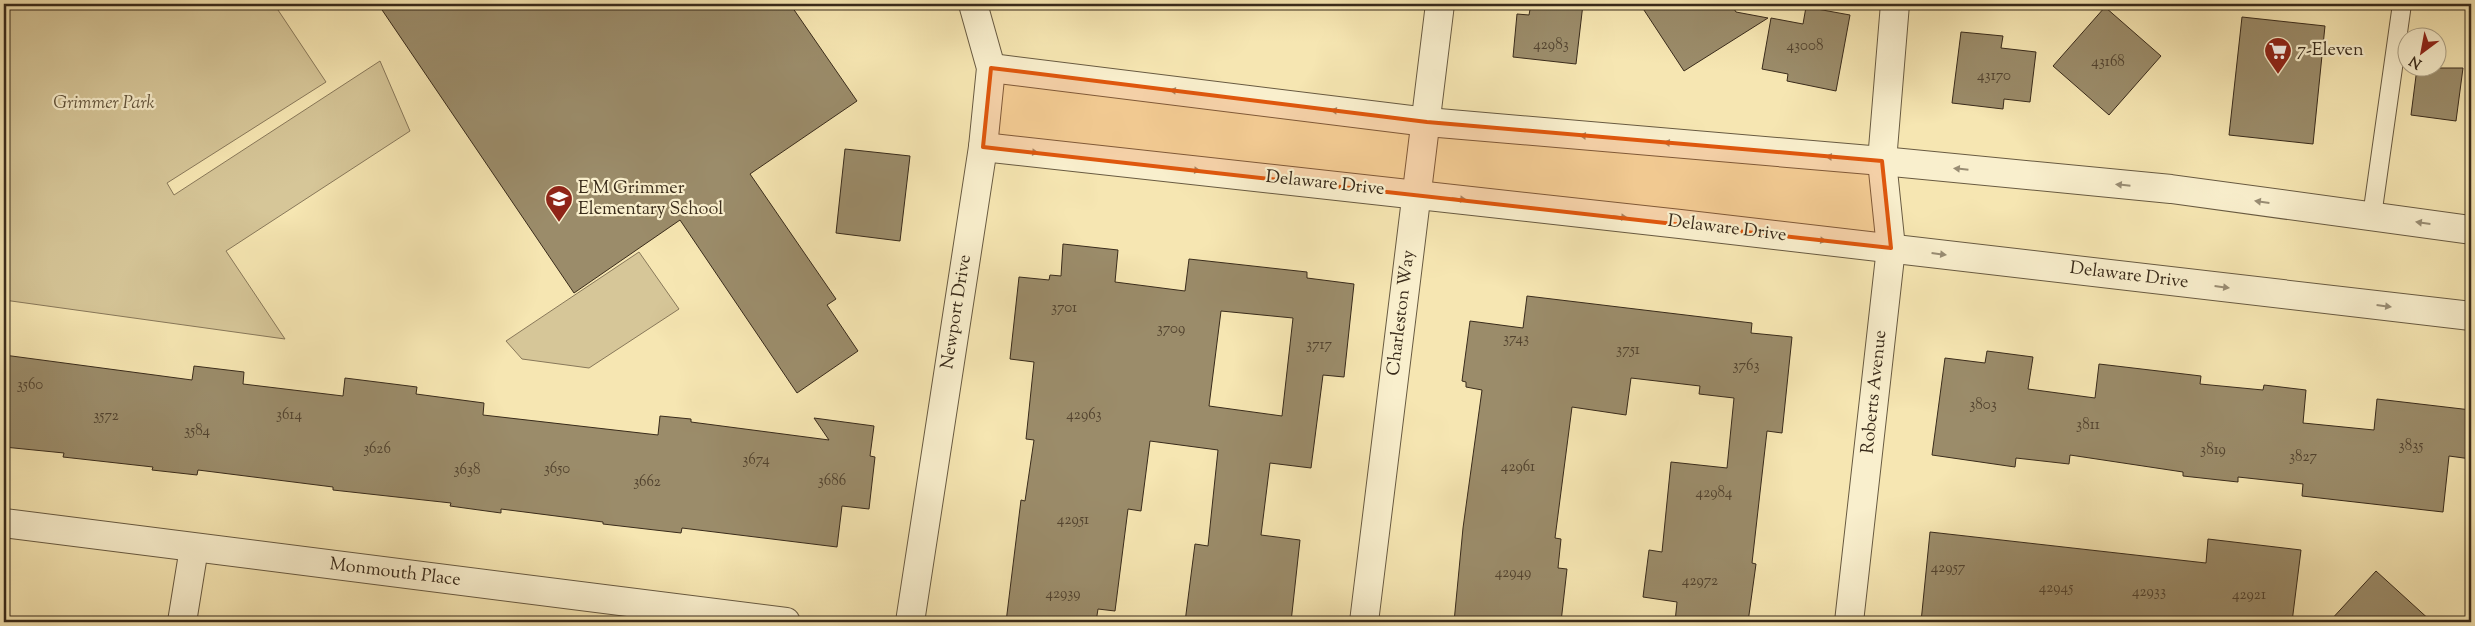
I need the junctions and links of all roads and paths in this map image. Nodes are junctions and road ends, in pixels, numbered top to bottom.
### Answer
1 (973, 4) edge
2 (1440, 4) edge
3 (1895, 4) edge
4 (2402, 4) edge
5 (991, 68) junction
6 (1427, 122) junction
7 (983, 147) junction
8 (1882, 161) junction
9 (1416, 194) junction
10 (2372, 216) junction
11 (2470, 228) edge
12 (1891, 248) junction
13 (2471, 316) edge
14 (4, 523) edge
15 (194, 548) junction
16 (182, 622) edge
17 (786, 622) edge
18 (910, 622) edge
19 (1364, 622) edge
20 (1849, 622) edge

1 - 5 street, Newport Drive
2 - 6 street, Charleston Way
3 - 8 street, Roberts Avenue
4 - 10 lane
6 -> 5 street
5 - 7 street, Newport Drive
8 -> 6 street
6 - 9 street, Charleston Way
7 -> 9 street, Delaware Drive
7 - 18 street, Newport Drive
10 -> 8 street
8 - 12 street, Roberts Avenue
9 -> 12 street, Delaware Drive
9 - 19 street, Charleston Way
11 -> 10 street
12 -> 13 street, Delaware Drive
12 - 20 street, Roberts Avenue
14 - 15 street, Monmouth Place
15 - 16 street
15 - 17 street, Monmouth Place

